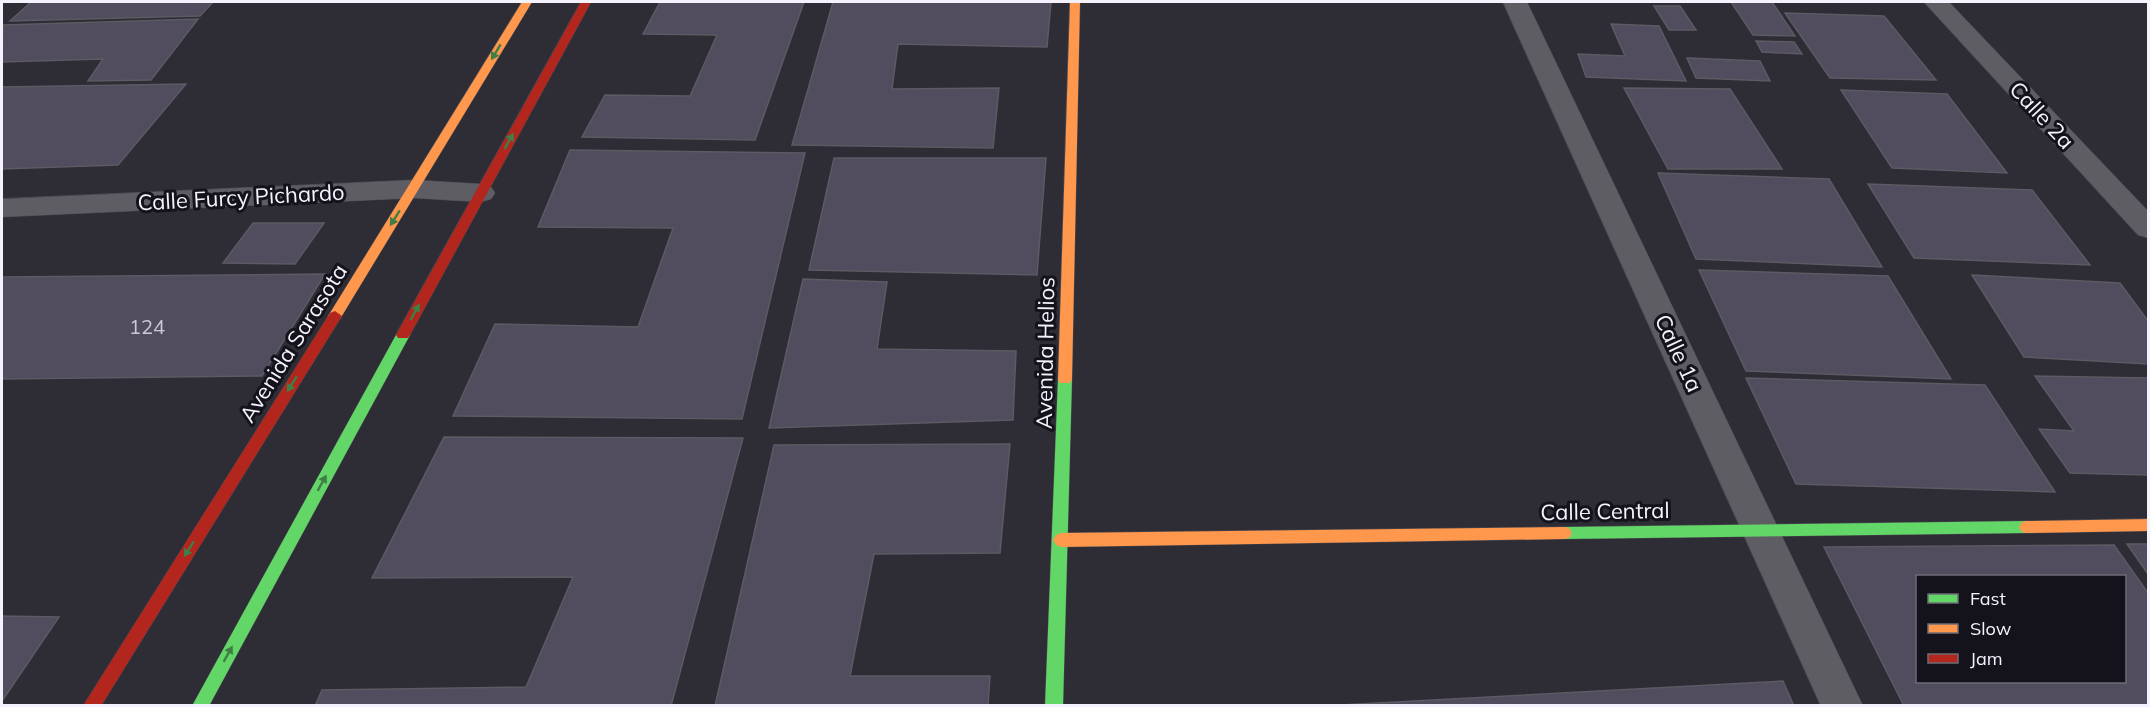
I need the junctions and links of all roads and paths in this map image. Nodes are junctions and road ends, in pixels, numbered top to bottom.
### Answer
1 (527, 2) edge
2 (586, 2) edge
3 (1075, 2) edge
4 (1515, 2) edge
5 (1936, 2) edge
6 (414, 189) junction
7 (481, 193) junction
8 (2, 208) edge
9 (2148, 228) edge
10 (2148, 525) edge
11 (1761, 530) junction
12 (1061, 540) junction
13 (91, 705) edge
14 (200, 705) edge
15 (1054, 705) edge
16 (1842, 705) edge

1 -> 6 main road, Avenida Sarasota
7 -> 2 main road
3 - 12 main road, Avenida Helios
4 - 11 street, Calle 1a
5 - 9 street, Calle 2a
6 - 7 street, Calle Furcy Pichardo
6 - 8 street, Calle Furcy Pichardo
6 -> 13 main road, Avenida Sarasota
14 -> 7 main road
10 - 11 main road, Calle Central
11 - 12 main road, Calle Central
11 - 16 street, Calle 1a
12 - 15 main road, Avenida Helios

